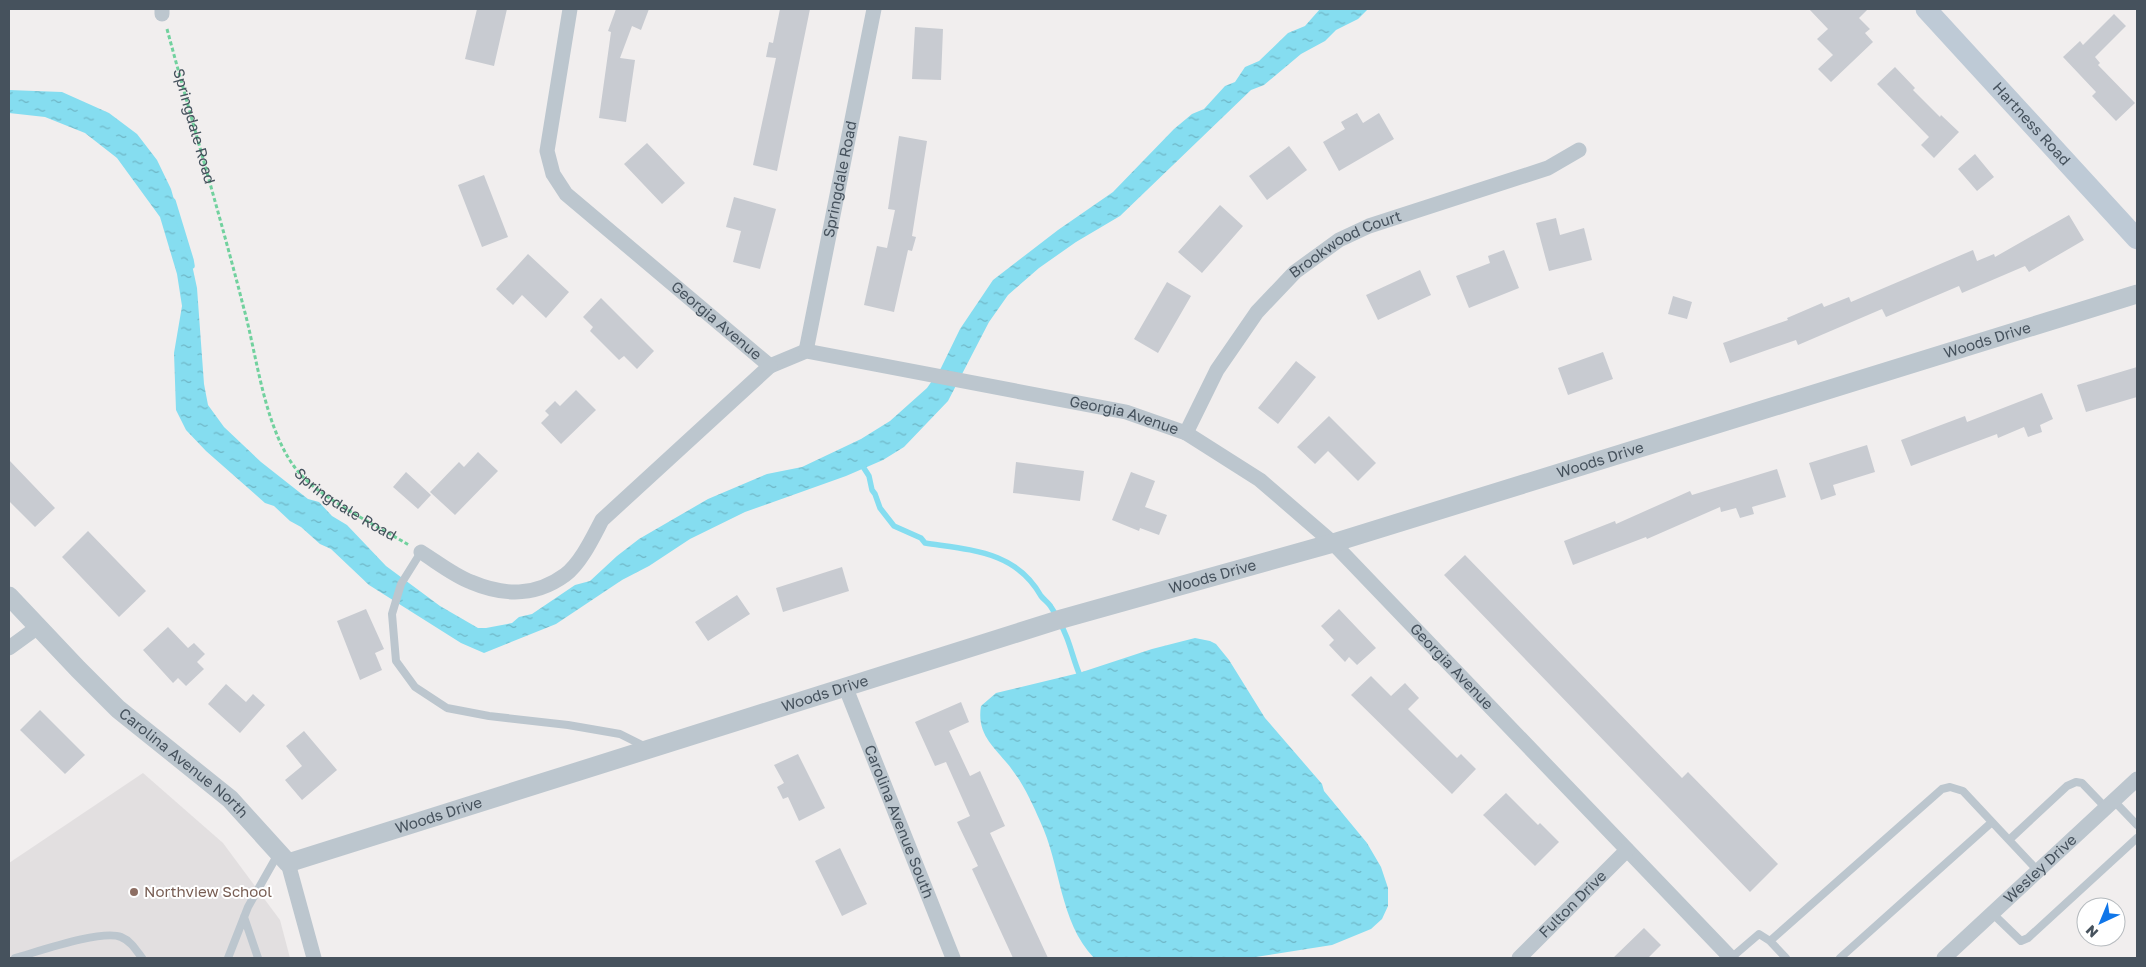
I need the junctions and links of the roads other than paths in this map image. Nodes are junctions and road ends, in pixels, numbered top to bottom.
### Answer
1 (570, 9) edge
2 (874, 9) edge
3 (1926, 9) edge
4 (1579, 150) dead end
5 (2137, 239) edge
6 (2137, 294) edge
7 (806, 350) junction
8 (770, 366) junction
9 (1186, 433) junction
10 (1333, 543) junction
11 (421, 552) joint
12 (9, 596) edge
13 (38, 627) junction
14 (9, 648) edge
15 (845, 686) junction
16 (649, 748) junction
17 (2137, 779) edge
18 (2110, 804) junction
19 (1992, 822) junction
20 (2137, 825) edge
21 (2137, 838) edge
22 (2009, 840) junction
23 (1628, 850) junction
24 (283, 858) junction
25 (2038, 871) junction
26 (1992, 913) junction
27 (244, 917) junction
28 (1770, 941) junction
29 (16, 958) edge
30 (142, 958) edge
31 (228, 958) edge
32 (258, 958) edge
33 (314, 958) edge
34 (953, 958) edge
35 (1519, 958) edge
36 (1731, 958) edge
37 (1786, 958) edge
38 (1840, 958) edge
39 (1944, 958) edge

1 - 8 street, Georgia Avenue
2 - 7 street, Springdale Road
3 - 5 main road, Hartness Road
4 - 9 street, Brookwood Court
6 - 10 street, Woods Drive
7 - 8 street, Georgia Avenue
7 - 9 street, Georgia Avenue
8 - 11 street
9 - 10 street, Georgia Avenue
10 - 15 street, Woods Drive
10 - 23 street, Georgia Avenue
11 - 16 lane
12 - 13 street, Carolina Avenue North
13 - 14 street
13 - 24 street, Carolina Avenue North
15 - 16 street, Woods Drive
15 - 34 street, Carolina Avenue South
16 - 24 street, Woods Drive
17 - 18 street, Wesley Drive
18 - 20 lane
18 - 22 lane
18 - 25 street, Wesley Drive
19 - 22 lane
19 - 28 lane
19 - 38 lane
21 - 26 lane
22 - 25 lane
23 - 35 street, Fulton Drive
23 - 36 street, Georgia Avenue
24 - 27 lane
24 - 33 street, Carolina Avenue North
25 - 26 street, Wesley Drive
26 - 39 street, Wesley Drive
27 - 31 lane
27 - 32 lane
28 - 36 lane
28 - 37 lane
29 - 30 lane

